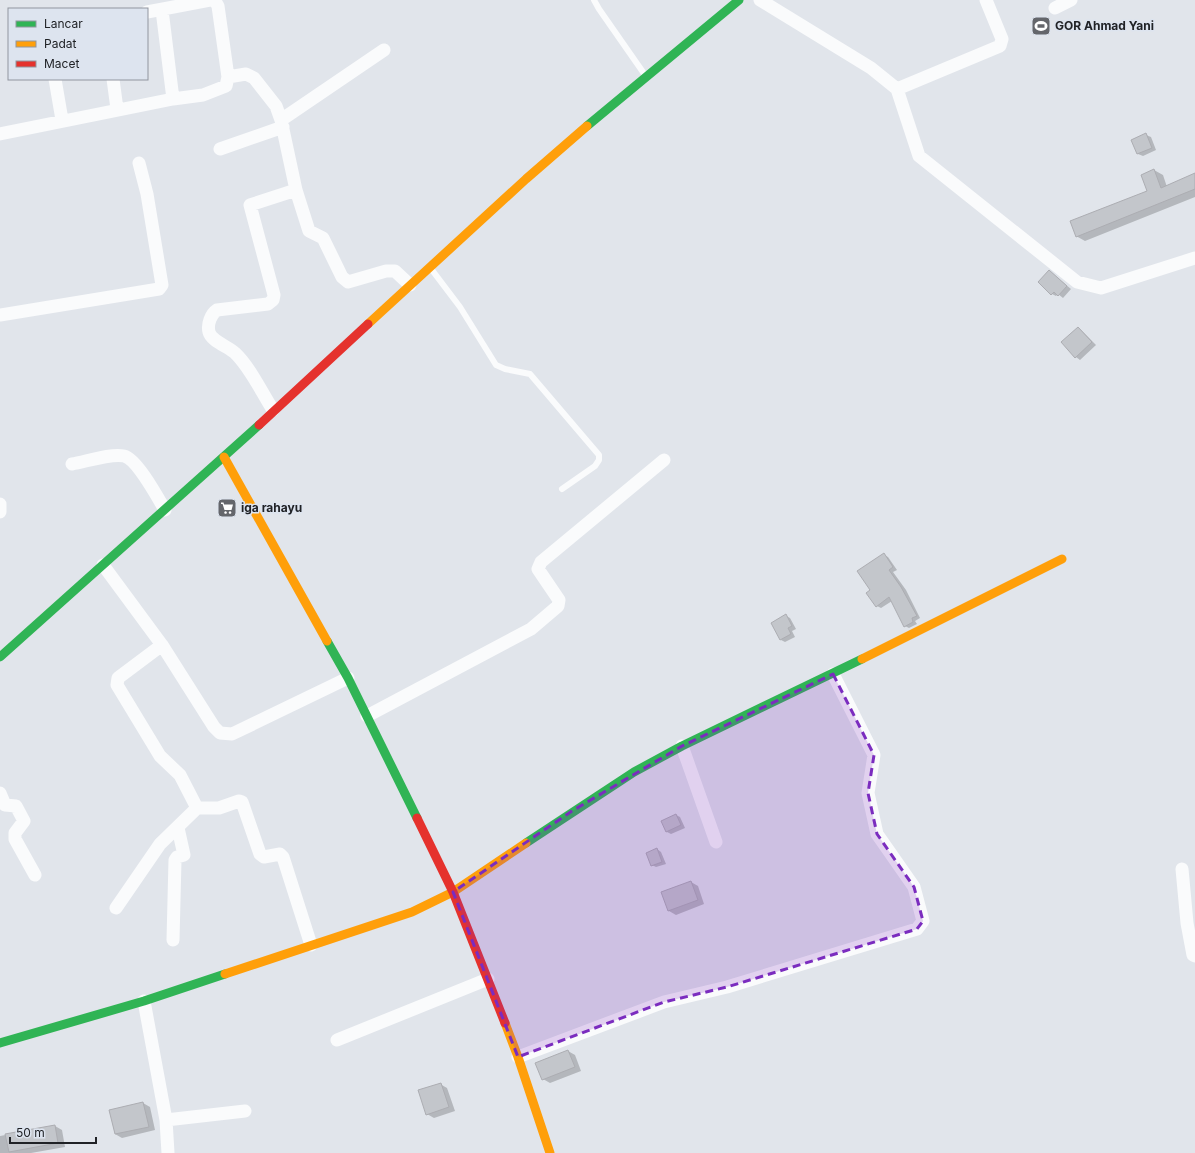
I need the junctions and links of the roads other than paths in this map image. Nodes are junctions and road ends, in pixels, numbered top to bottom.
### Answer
1 (594, 0) edge
2 (739, 0) edge
3 (760, 0) edge
4 (986, 0) edge
5 (1071, 0) edge
6 (1055, 8) dead end
7 (162, 10) junction
8 (148, 12) edge
9 (384, 50) dead end
10 (228, 77) junction
11 (646, 77) junction
12 (55, 80) edge
13 (113, 80) edge
14 (897, 89) junction
15 (173, 99) junction
16 (118, 110) junction
17 (62, 120) junction
18 (282, 123) junction
19 (0, 134) edge
20 (220, 149) dead end
21 (139, 163) dead end
22 (296, 190) junction
23 (1195, 258) edge
24 (430, 267) junction
25 (410, 285) junction
26 (0, 315) edge
27 (273, 410) junction
28 (224, 457) junction
29 (664, 460) dead end
30 (72, 464) dead end
31 (562, 489) dead end
32 (0, 504) edge
33 (165, 510) junction
34 (0, 512) edge
35 (1062, 559) dead end
36 (103, 565) junction
37 (162, 645) junction
38 (0, 657) edge
39 (833, 674) junction
40 (348, 678) junction
41 (367, 716) junction
42 (682, 746) junction
43 (0, 793) edge
44 (197, 808) junction
45 (178, 828) junction
46 (716, 842) dead end
47 (1182, 869) dead end
48 (35, 875) dead end
49 (453, 892) junction
50 (116, 908) dead end
51 (173, 940) dead end
52 (312, 945) junction
53 (1195, 956) edge
54 (488, 979) junction
55 (144, 1001) junction
56 (337, 1040) dead end
57 (0, 1043) edge
58 (518, 1057) junction
59 (245, 1111) dead end
60 (166, 1120) junction
61 (168, 1153) edge
62 (550, 1153) edge

1 - 11 lane
2 - 11 street
3 - 14 street
4 - 14 street
5 - 6 street
7 - 8 street
7 - 10 street
7 - 15 street
9 - 18 street
10 - 15 street
10 - 18 street
11 - 24 street
12 - 17 street
13 - 16 street
14 - 23 street
15 - 16 street
16 - 17 street
17 - 19 street
18 - 20 street
18 - 22 street
21 - 26 street
22 - 25 street
22 - 27 street
24 - 25 street
24 - 31 lane
25 - 27 street
27 - 28 street
28 - 33 street
28 - 40 street
29 - 41 street
30 - 33 street
32 - 34 street
33 - 36 street
35 - 39 street
36 - 37 street
36 - 38 street
37 - 40 street
37 - 44 street
39 - 42 street
39 - 58 street
40 - 41 street
41 - 49 street
42 - 46 street
42 - 49 street
43 - 48 street
44 - 45 street
44 - 52 street
45 - 50 street
45 - 51 street
47 - 53 street
49 - 52 street
49 - 54 street
52 - 55 street
54 - 56 street
54 - 58 street
55 - 57 street
55 - 60 street
58 - 62 street
59 - 60 street
60 - 61 street

